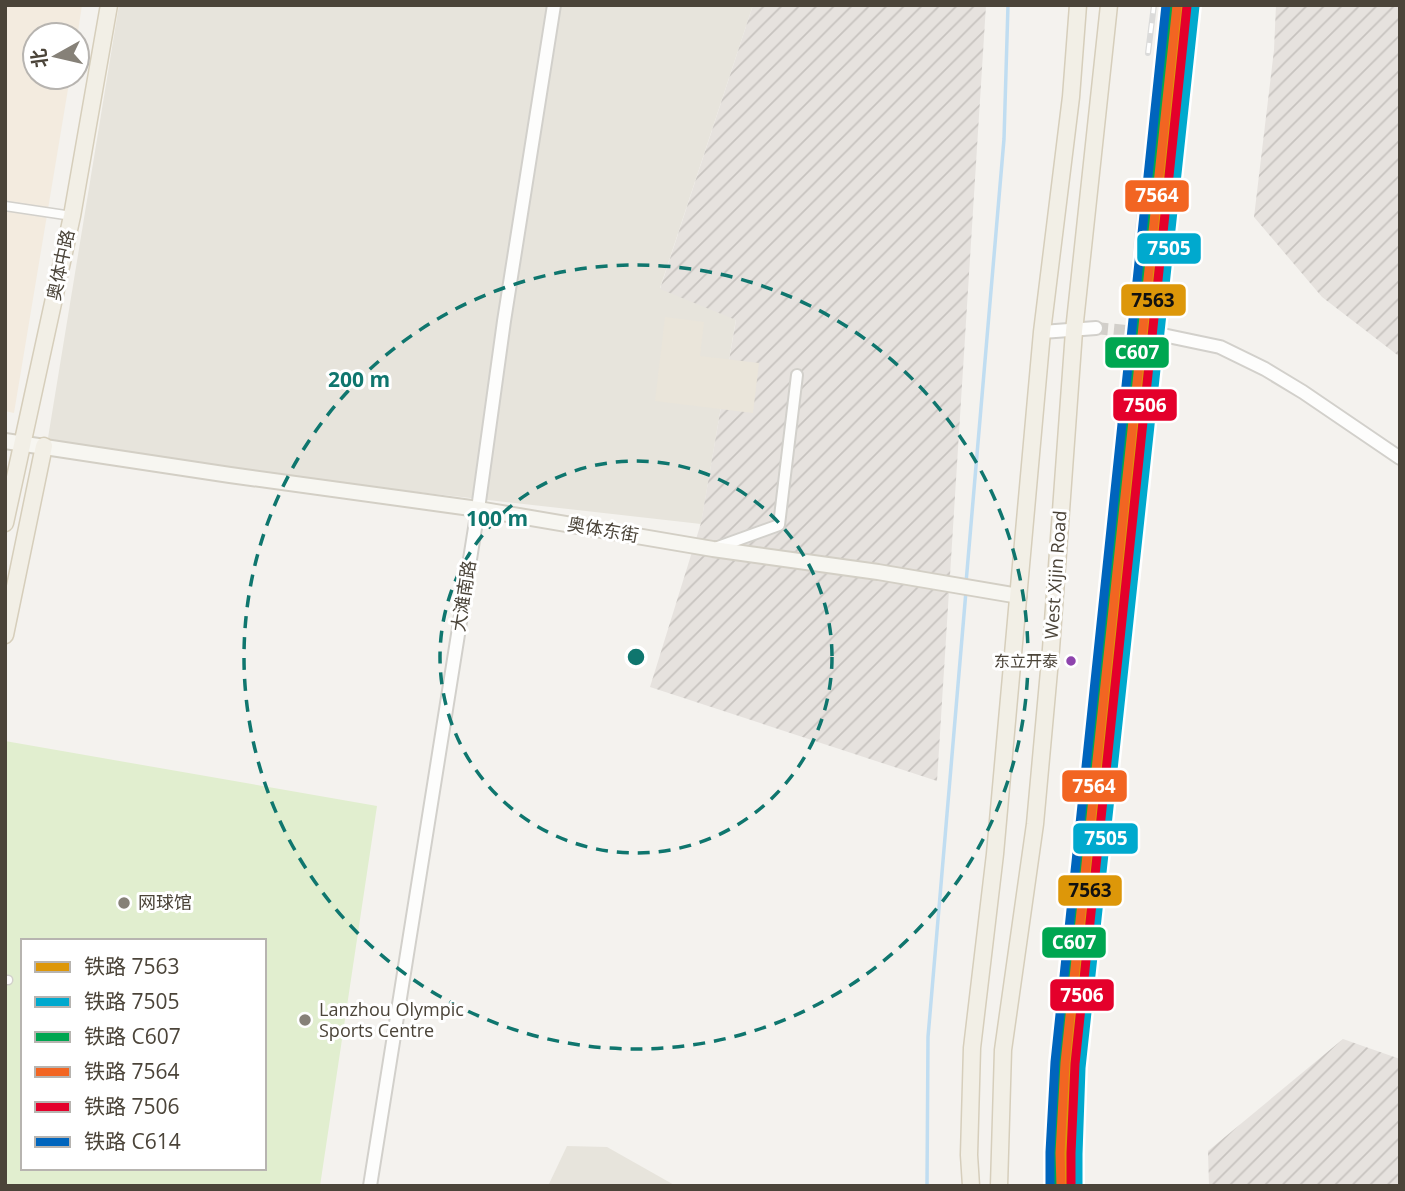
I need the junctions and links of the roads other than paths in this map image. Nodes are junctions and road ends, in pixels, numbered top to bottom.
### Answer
1 (109, 5) edge
2 (554, 5) edge
3 (1079, 5) edge
4 (1109, 5) edge
5 (5, 206) edge
6 (72, 216) junction
7 (1096, 328) tunnel mouth
8 (1074, 331) junction
9 (1042, 332) junction
10 (1158, 334) tunnel mouth
11 (797, 374) dead end
12 (13, 442) edge
13 (44, 446) junction
14 (1400, 458) edge
15 (478, 509) junction
16 (5, 523) edge
17 (713, 549) junction
18 (1018, 596) junction
19 (5, 635) edge
20 (969, 1155) junction
21 (998, 1158) junction
22 (370, 1186) edge
23 (971, 1186) edge
24 (999, 1186) edge

1 - 6 main road, 奥体中路
2 - 15 street, 大滩南路
3 - 9 main road, West Xijin Road
4 - 8 main road, West Xijin Road
5 - 6 street
6 - 12 main road, 奥体中路
7 - 8 street
8 - 9 street
8 - 21 main road, West Xijin Road
9 - 18 main road, West Xijin Road
10 - 14 street
11 - 17 street
12 - 13 main road, 奥体东街
12 - 16 main road, 奥体中路
13 - 15 main road, 奥体东街
13 - 19 main road
15 - 17 main road, 奥体东街
15 - 22 street, 大滩南路
17 - 18 main road, 奥体东街
18 - 20 main road, West Xijin Road
20 - 21 main road
20 - 23 main road, West Xijin Road
21 - 24 main road, West Xijin Road

